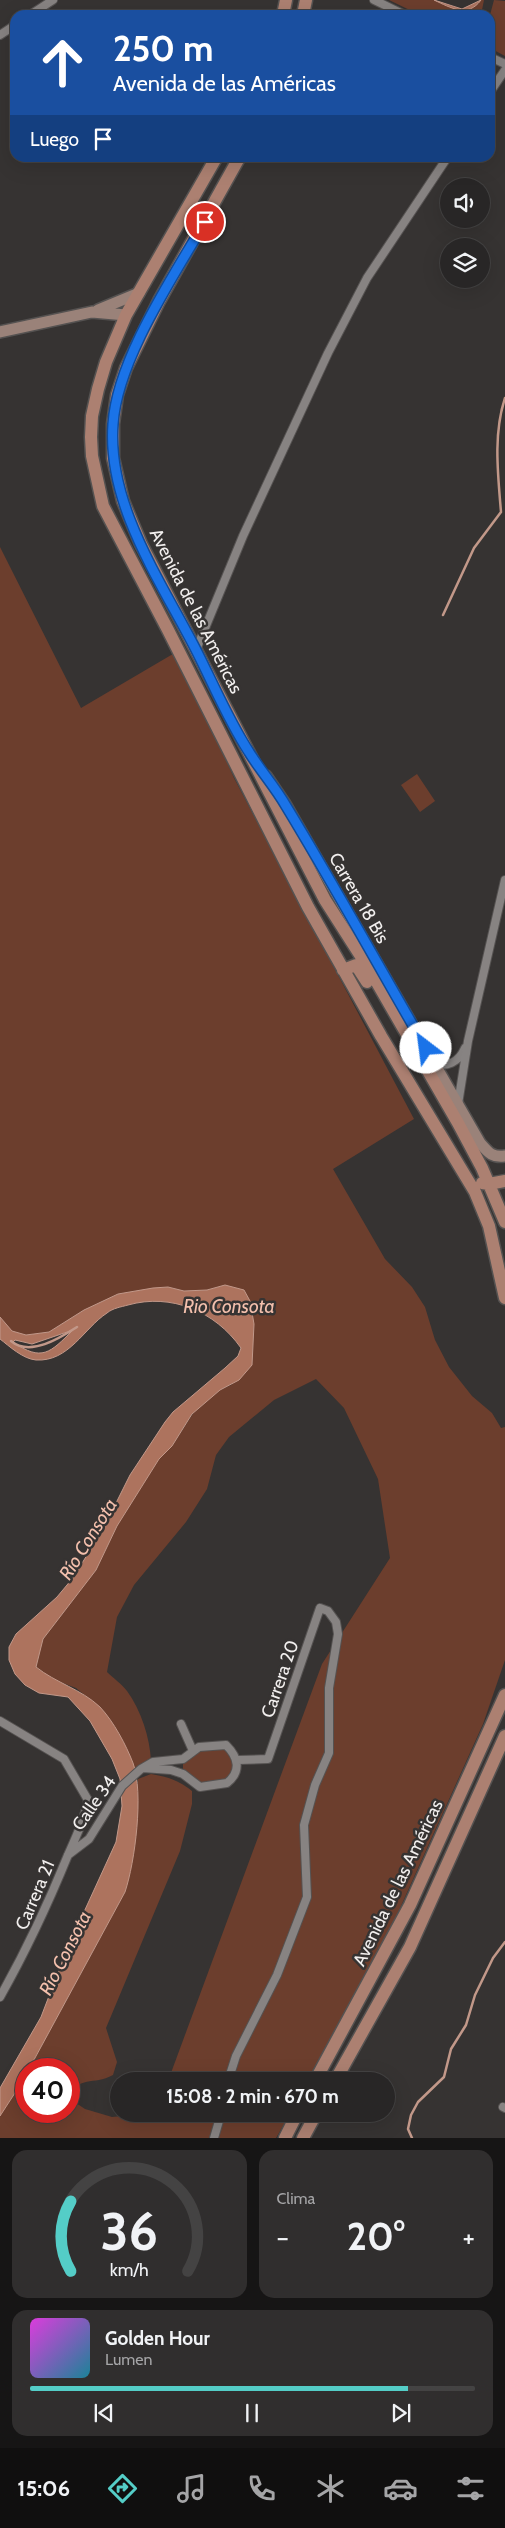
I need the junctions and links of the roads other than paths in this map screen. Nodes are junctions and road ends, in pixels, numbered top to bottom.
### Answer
1 (53, 0) edge
2 (374, 0) edge
3 (38, 10) edge
4 (395, 10) edge
5 (505, 70) edge
6 (495, 85) edge
7 (214, 162) edge
8 (237, 162) edge
9 (444, 162) edge
10 (139, 293) junction
11 (92, 312) junction
12 (126, 315) junction
13 (0, 332) edge
14 (168, 630) junction
15 (196, 650) junction
16 (248, 752) junction
17 (505, 880) edge
18 (343, 970) junction
19 (468, 1041) junction
20 (419, 1058) junction
21 (435, 1065) junction
22 (458, 1103) junction
23 (458, 1123) junction
24 (440, 1134) junction
25 (505, 1156) edge
26 (505, 1181) edge
27 (489, 1184) junction
28 (505, 1220) edge
29 (505, 1298) edge
30 (505, 1695) edge
31 (0, 1721) edge
32 (181, 1724) dead end
33 (505, 1736) edge
34 (193, 1751) junction
35 (183, 1758) junction
36 (238, 1760) junction
37 (143, 1768) junction
38 (183, 1774) junction
39 (68, 1855) junction
40 (0, 1997) edge
41 (231, 2072) edge
42 (320, 2072) edge
43 (340, 2072) edge
44 (219, 2122) edge
45 (293, 2122) edge
46 (312, 2122) edge
47 (214, 2138) edge
48 (285, 2138) edge
49 (303, 2138) edge

1 - 3 street
2 - 4 street
5 - 6 street
7 - 10 main road, Avenida de las Américas
8 - 15 main road, Avenida de las Américas
9 - 15 street
10 - 11 street
10 - 12 main road, Avenida de las Américas
11 - 12 street
11 - 13 street
12 - 14 main road, Avenida de las Américas
14 - 15 main road
14 - 18 main road, Avenida de las Américas
15 - 16 main road, Avenida de las Américas
16 - 20 main road, Avenida de las Américas
16 - 21 street, Carrera 18 Bis
17 - 19 street
18 - 20 main road
18 - 24 main road, Avenida de las Américas
19 - 21 street
19 - 22 street
20 - 21 street
20 - 23 main road, Avenida de las Américas
21 - 22 street, Carrera 18 Bis
22 - 23 street
22 - 25 street, Carrera 18 Bis
23 - 27 main road, Avenida de las Américas
24 - 27 main road
24 - 29 main road, Avenida de las Américas
26 - 27 main road
27 - 28 main road, Avenida de las Américas
30 - 42 main road, Avenida de las Américas
31 - 39 street, Carrera 21
32 - 34 street
33 - 43 main road, Avenida de las Américas
34 - 35 street, Calle 34
34 - 36 street, Calle 34
35 - 37 street, Calle 34
35 - 38 street
36 - 38 street
36 - 41 street, Carrera 20
37 - 38 street
37 - 39 street, Calle 34
39 - 40 street, Carrera 21
44 - 47 street
45 - 48 main road
46 - 49 main road

